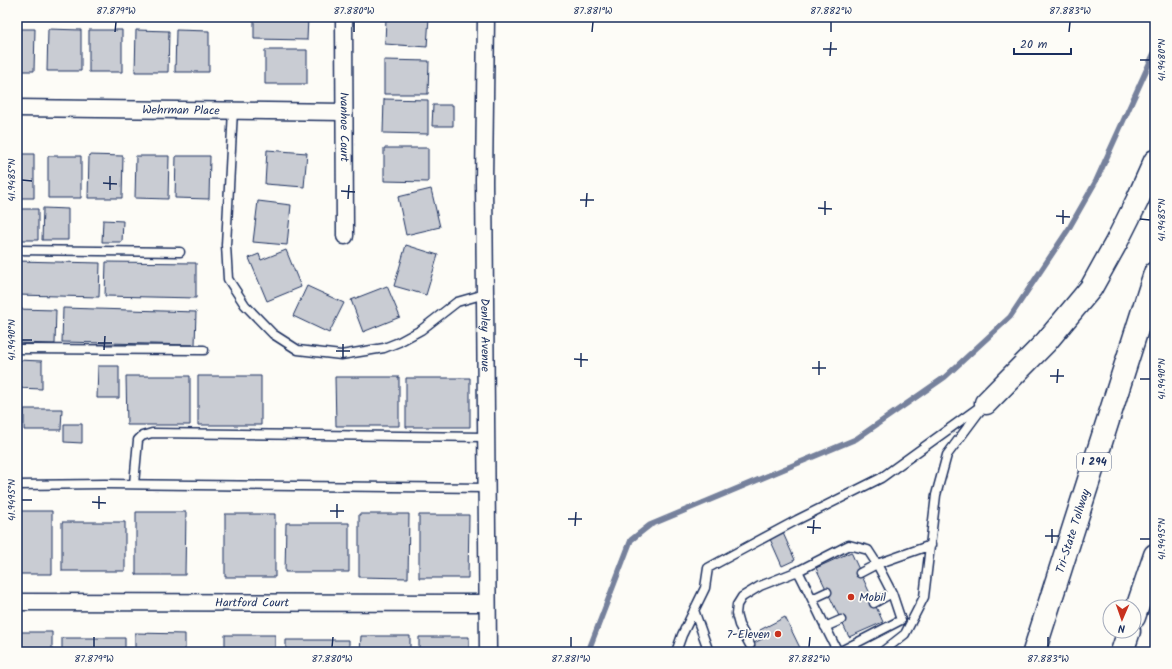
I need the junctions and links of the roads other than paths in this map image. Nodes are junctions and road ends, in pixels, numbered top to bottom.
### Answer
1 (344, 17) edge
2 (486, 17) edge
3 (17, 108) edge
4 (233, 110) junction
5 (344, 112) junction
6 (1155, 161) edge
7 (345, 236) dead end
8 (17, 250) edge
9 (180, 252) dead end
10 (1155, 273) edge
11 (485, 294) junction
12 (17, 349) edge
13 (204, 350) dead end
14 (986, 403) junction
15 (486, 437) junction
16 (134, 484) junction
17 (17, 485) edge
18 (486, 488) junction
19 (931, 545) junction
20 (1155, 555) edge
21 (877, 564) junction
22 (798, 571) junction
23 (860, 573) dead end
24 (827, 592) dead end
25 (892, 593) junction
26 (812, 599) junction
27 (1140, 599) edge
28 (17, 602) edge
29 (487, 603) junction
30 (874, 603) dead end
31 (694, 610) junction
32 (841, 620) dead end
33 (824, 627) junction
34 (1126, 639) edge
35 (750, 645) dead end
36 (488, 652) edge
37 (676, 652) edge
38 (709, 652) edge
39 (839, 652) edge
40 (882, 652) edge
41 (1034, 652) edge
42 (1122, 652) edge

1 - 5 street, Ivanhoe Court
2 - 11 street, Denley Avenue
3 - 4 street, Wehrman Place
4 - 5 street, Wehrman Place
4 - 11 lane
5 - 7 street, Ivanhoe Court
6 - 14 highway
8 - 9 lane
10 - 41 highway, Tri-State Tollway / I 294
11 - 15 street, Denley Avenue
12 - 13 lane
14 - 19 lane
14 - 31 lane
15 - 16 lane
15 - 18 street, Denley Avenue
16 - 17 lane
16 - 18 lane
18 - 29 street, Denley Avenue
19 - 21 lane
19 - 40 lane
20 - 27 highway
21 - 22 lane
21 - 23 lane
21 - 25 lane
22 - 26 lane
22 - 35 lane
24 - 26 lane
25 - 30 lane
25 - 39 lane
26 - 33 lane
28 - 29 street, Hartford Court
29 - 36 street, Denley Avenue
31 - 37 lane
31 - 38 lane
32 - 33 lane
33 - 39 lane
34 - 42 highway

